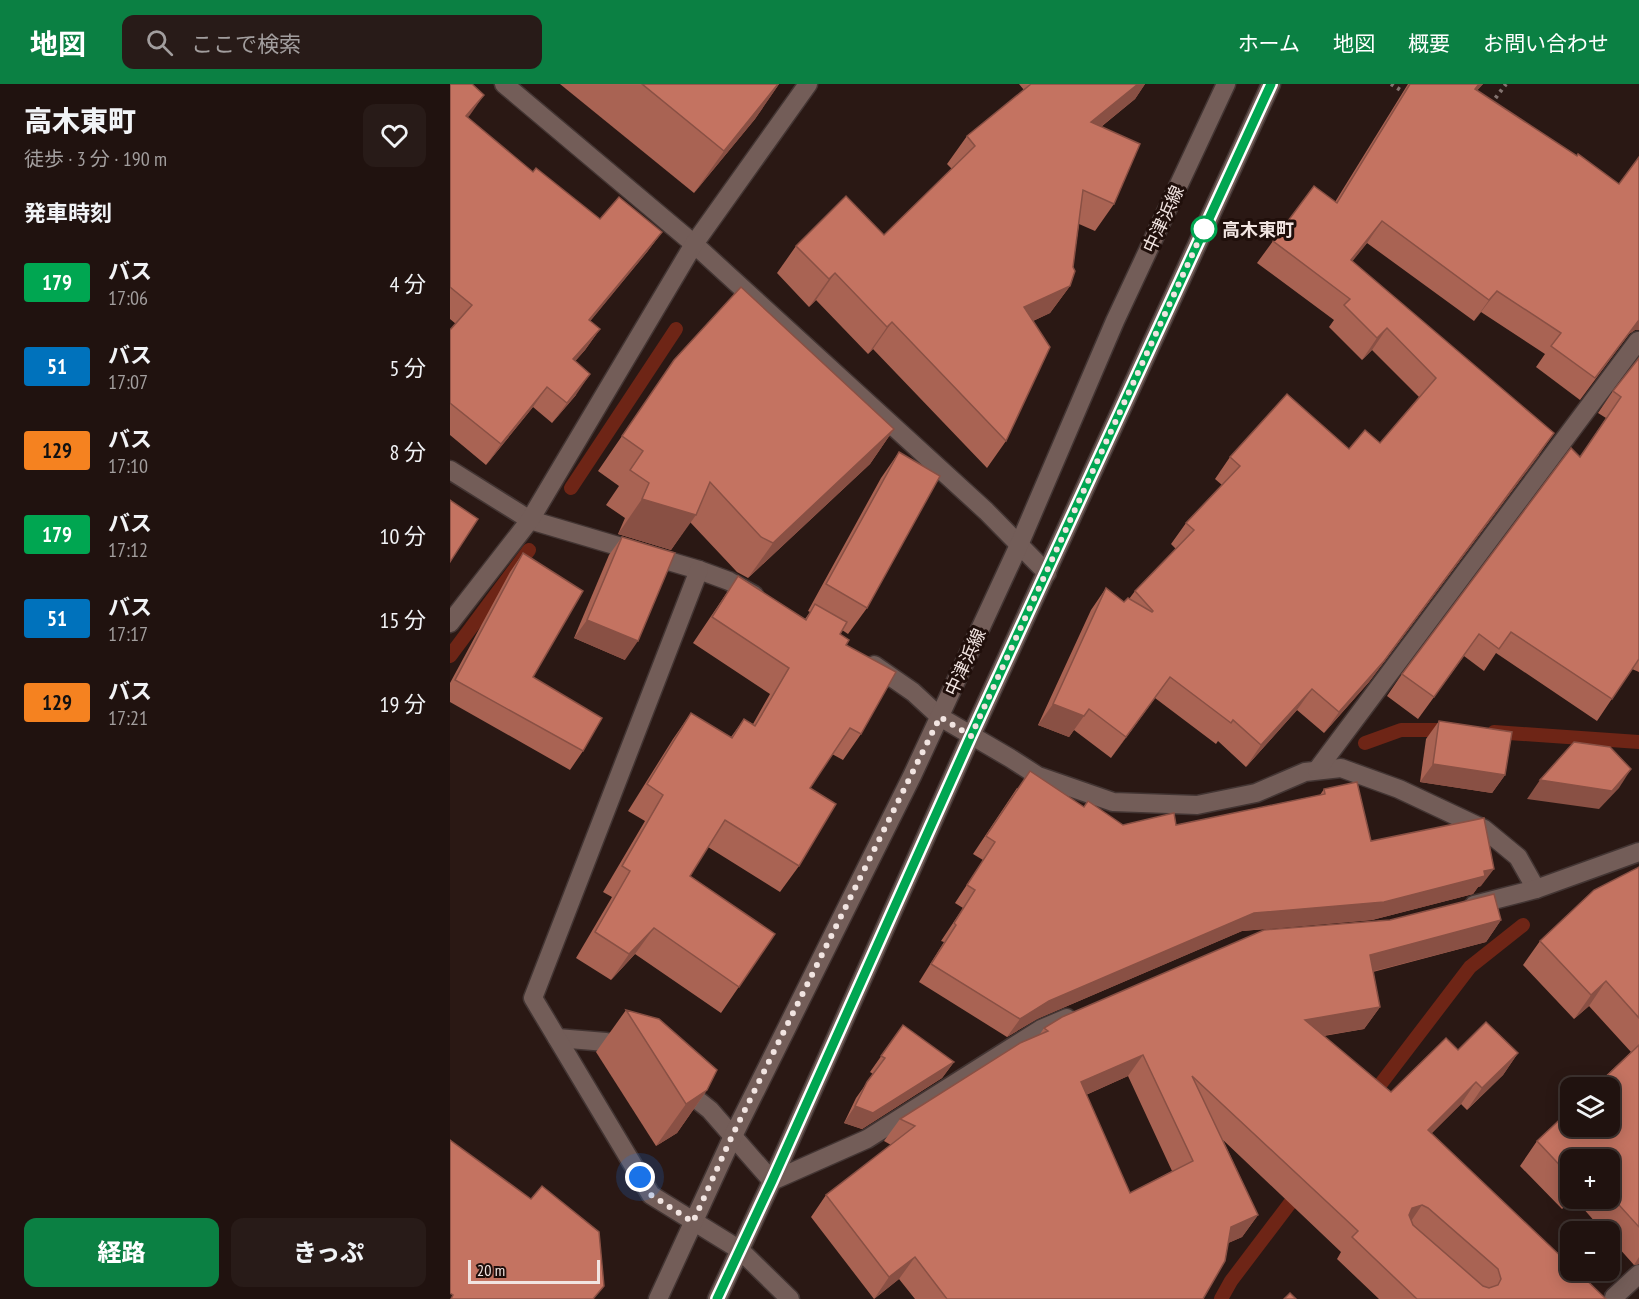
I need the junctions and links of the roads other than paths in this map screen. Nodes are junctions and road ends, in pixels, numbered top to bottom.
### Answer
1 (504, 84) edge
2 (808, 84) edge
3 (1227, 84) edge
4 (1271, 84) edge
5 (694, 244) junction
6 (1639, 342) edge
7 (450, 470) edge
8 (530, 520) junction
9 (1019, 545) junction
10 (699, 570) junction
11 (1047, 573) junction
12 (770, 603) edge
13 (450, 623) edge
14 (859, 654) edge
15 (940, 717) junction
16 (971, 736) junction
17 (1317, 771) junction
18 (1639, 852) edge
19 (1536, 889) junction
20 (1461, 909) edge
21 (1084, 1011) edge
22 (557, 1038) junction
23 (642, 1054) edge
24 (668, 1076) edge
25 (732, 1136) junction
26 (772, 1181) junction
27 (693, 1222) junction
28 (740, 1250) junction
29 (1639, 1274) edge
30 (1614, 1297) dead end
31 (658, 1299) edge
32 (717, 1299) edge
33 (790, 1299) edge

1 - 5 street
2 - 5 street
3 - 9 street, 中津浜線
4 - 11 street, 中津浜線
5 - 8 street
5 - 9 street
6 - 17 street
7 - 8 street
8 - 10 street
8 - 13 street
9 - 11 street
9 - 15 street, 中津浜線
10 - 12 street
10 - 22 street
11 - 16 street, 中津浜線
14 - 15 street
15 - 16 street
15 - 25 street, 中津浜線
16 - 17 street
16 - 26 street, 中津浜線
17 - 19 street
18 - 19 street
19 - 20 street
21 - 26 street
22 - 23 street
22 - 27 street
24 - 25 street
25 - 26 street
25 - 27 street, 中津浜線
26 - 28 street, 中津浜線
27 - 28 street
27 - 31 street, 中津浜線
28 - 32 street, 中津浜線
28 - 33 street
29 - 30 street

